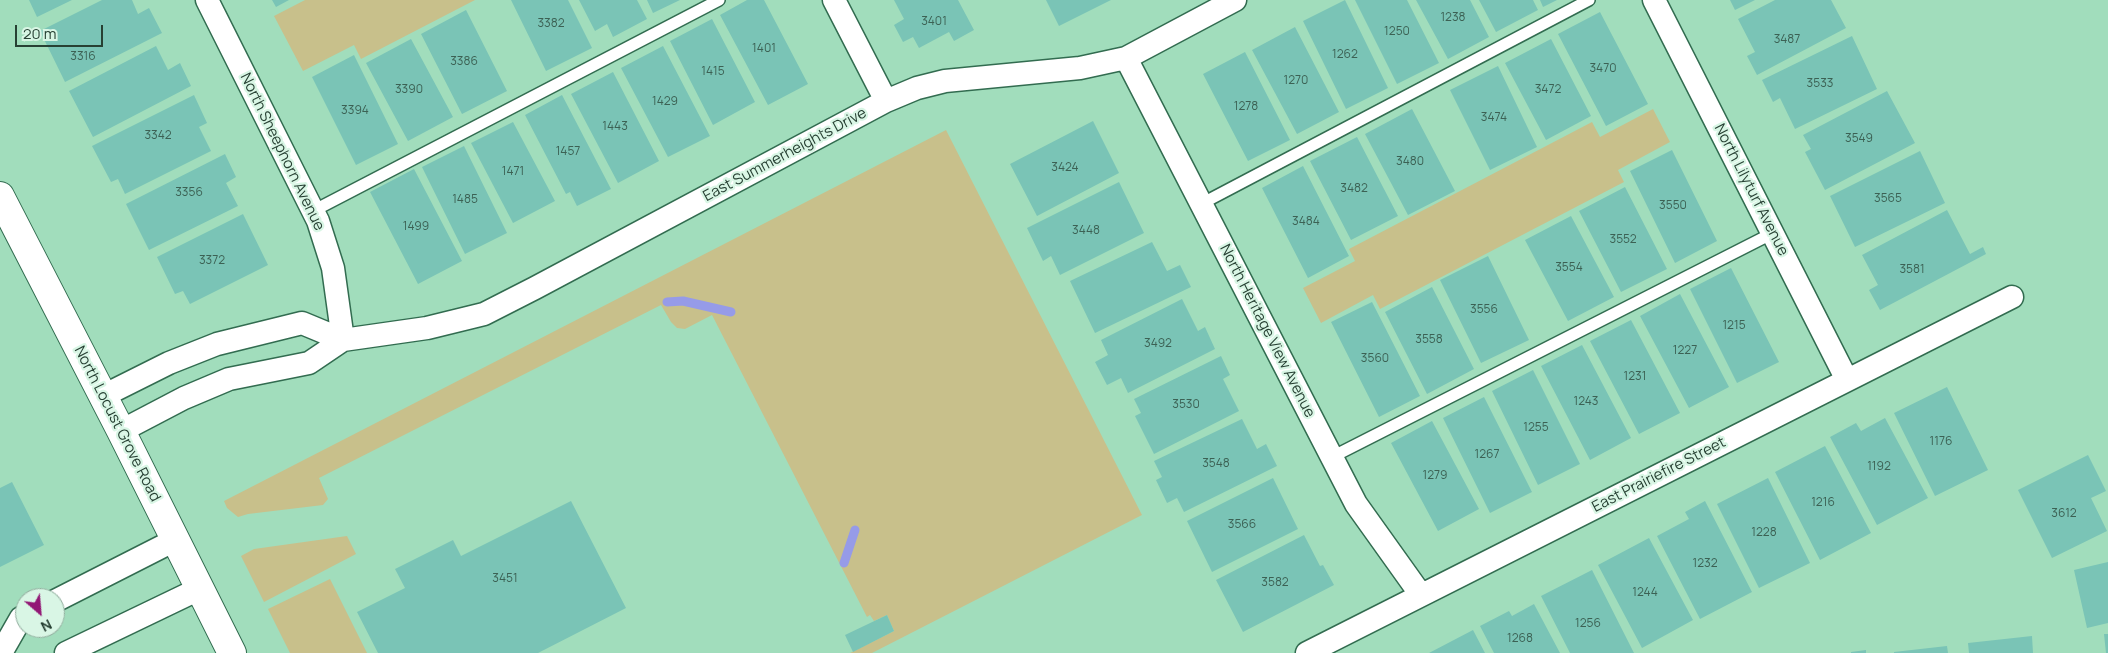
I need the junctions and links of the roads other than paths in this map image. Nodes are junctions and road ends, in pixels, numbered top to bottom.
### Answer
1 (207, 0) edge
2 (718, 0) edge
3 (834, 0) edge
4 (1589, 0) edge
5 (1654, 0) edge
6 (1230, 1) edge
7 (1126, 58) junction
8 (886, 101) junction
9 (0, 196) edge
10 (1201, 204) junction
11 (313, 211) junction
12 (1773, 233) junction
13 (2012, 297) dead end
14 (343, 340) junction
15 (1847, 380) junction
16 (103, 396) junction
17 (121, 430) junction
18 (1332, 458) junction
19 (175, 540) junction
20 (200, 589) junction
21 (1421, 595) junction
22 (65, 596) edge
23 (15, 628) edge
24 (1337, 647) edge
25 (1, 653) edge
26 (66, 653) edge
27 (232, 653) edge
28 (1307, 653) edge

1 - 11 street, North Sheephorn Avenue
2 - 11 lane
3 - 8 street
4 - 10 lane
5 - 12 street, North Lilyturf Avenue
6 - 7 street, East Summerheights Drive
7 - 8 street, East Summerheights Drive
7 - 10 street, North Heritage View Avenue
8 - 14 street, East Summerheights Drive
9 - 16 main road, North Locust Grove Road
10 - 18 street, North Heritage View Avenue
11 - 14 street, North Sheephorn Avenue
12 - 15 street, North Lilyturf Avenue
12 - 18 lane
13 - 15 street, East Prairiefire Street
14 - 16 street
14 - 17 street, East Summerheights Drive
15 - 21 street, East Prairiefire Street
16 - 17 main road, North Locust Grove Road
17 - 19 main road, North Locust Grove Road
18 - 21 street, North Heritage View Avenue
19 - 20 main road, North Locust Grove Road
19 - 22 street
20 - 26 street
20 - 27 main road, North Locust Grove Road
21 - 24 street, East Prairiefire Street
23 - 25 street
24 - 28 street, East Prairiefire Street

